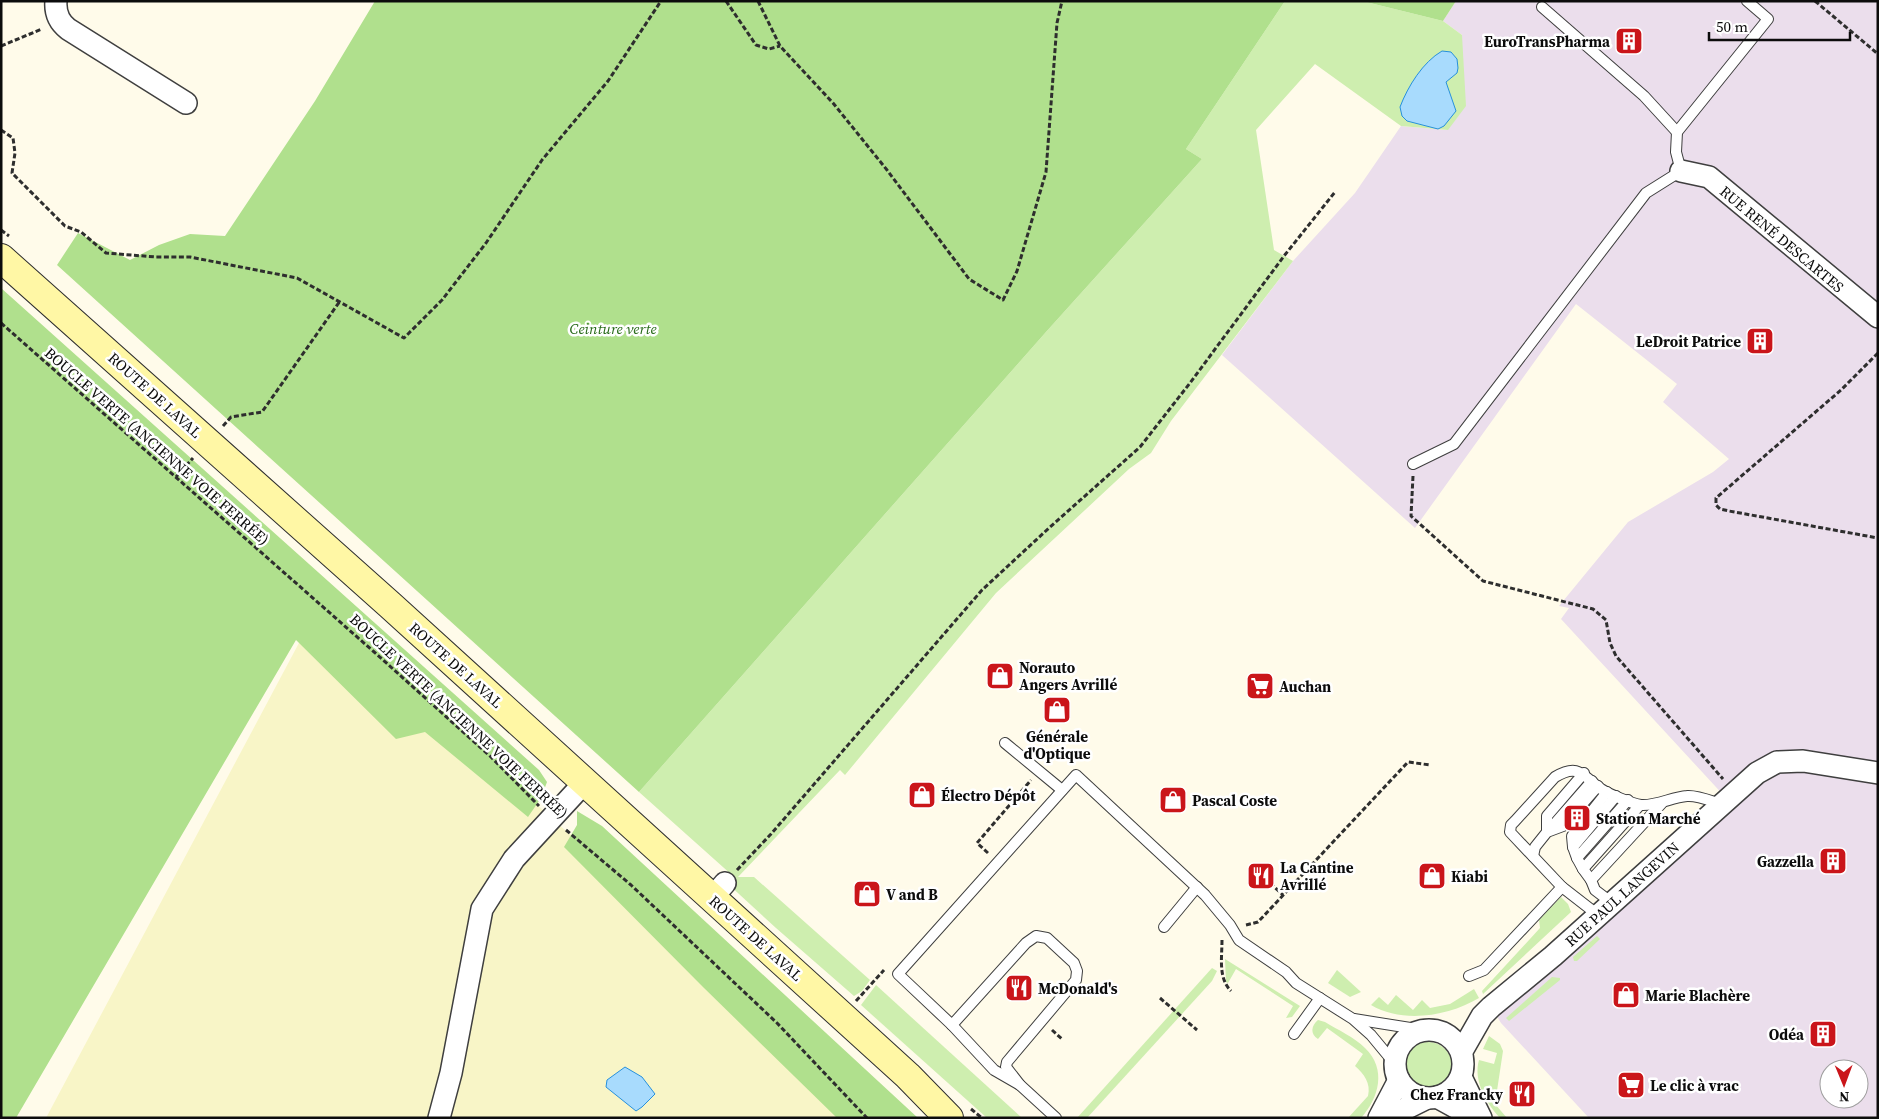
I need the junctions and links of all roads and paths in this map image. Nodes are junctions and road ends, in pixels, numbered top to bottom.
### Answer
1 (56, 1) edge
2 (661, 1) edge
3 (726, 1) edge
4 (758, 1) edge
5 (1062, 1) edge
6 (1747, 1) edge
7 (1815, 1) edge
8 (1542, 7) dead end
9 (46, 27) dead end
10 (1, 46) edge
11 (780, 46) junction
12 (1878, 54) edge
13 (186, 103) dead end
14 (1, 130) edge
15 (1677, 132) junction
16 (1681, 171) junction
17 (1335, 192) dead end
18 (1, 258) edge
19 (340, 302) junction
20 (1878, 317) edge
21 (1, 323) edge
22 (1878, 353) edge
23 (207, 442) junction
24 (1413, 464) joint
25 (176, 477) junction
26 (1878, 538) edge
27 (1005, 743) dead end
28 (1430, 765) dead end
29 (1584, 773) junction
30 (1878, 773) edge
31 (1723, 779) dead end
32 (585, 782) junction
33 (1029, 783) dead end
34 (1595, 784) junction
35 (1062, 790) junction
36 (1612, 794) junction
37 (1628, 800) junction
38 (1662, 802) junction
39 (1722, 804) junction
40 (1640, 805) junction
41 (551, 818) junction
42 (1547, 832) junction
43 (977, 844) dead end
44 (1532, 856) junction
45 (1577, 858) junction
46 (1583, 869) junction
47 (1591, 880) junction
48 (1270, 883) dead end
49 (1197, 887) junction
50 (1562, 887) junction
51 (718, 891) junction
52 (1283, 895) junction
53 (1605, 909) junction
54 (1220, 912) junction
55 (1243, 926) dead end
56 (1164, 927) dead end
57 (888, 965) dead end
58 (1469, 976) dead end
59 (1231, 992) dead end
60 (1160, 998) dead end
61 (1320, 998) junction
62 (854, 1003) dead end
63 (1482, 1016) junction
64 (1353, 1019) junction
65 (952, 1025) junction
66 (1197, 1030) dead end
67 (1430, 1030) junction
68 (1294, 1034) dead end
69 (1462, 1051) junction
70 (1397, 1072) junction
71 (908, 1076) junction
72 (1461, 1077) junction
73 (1020, 1085) junction
74 (1432, 1097) junction
75 (439, 1118) edge
76 (867, 1118) edge
77 (949, 1118) edge
78 (964, 1118) edge
79 (1056, 1118) edge
80 (1379, 1118) edge
81 (1387, 1118) edge
82 (1475, 1118) edge
83 (1481, 1118) edge

1 - 13 street
2 - 19 path
3 - 11 path
4 - 11 path
5 - 11 path
6 - 15 lane
7 - 12 path
8 - 15 lane
9 - 10 path
14 - 19 path
15 - 16 lane
16 - 20 street, RUE RENÉ DESCARTES
16 - 24 lane
17 - 51 path
18 - 23 main road, ROUTE DE LAVAL
19 - 23 path
21 - 25 path, BOUCLE VERTE (ANCIENNE VOIE FERRÉE)
22 - 26 path
23 - 25 path
23 - 32 main road, ROUTE DE LAVAL
24 - 31 path
25 - 41 path, BOUCLE VERTE (ANCIENNE VOIE FERRÉE)
27 - 35 lane
28 - 52 path
29 - 34 lane
29 - 42 lane
29 - 44 lane
30 - 39 street, RUE PAUL LANGEVIN
32 - 41 street
32 - 51 main road, ROUTE DE LAVAL
33 - 43 path
34 - 36 lane
34 - 42 lane
35 - 49 lane
35 - 65 lane
36 - 37 lane
36 - 45 lane
37 - 40 lane
37 - 45 lane
38 - 39 lane
38 - 40 lane
38 - 47 lane
39 - 53 street, RUE PAUL LANGEVIN
40 - 46 lane
41 - 75 street
41 - 76 path, BOUCLE VERTE (ANCIENNE VOIE FERRÉE)
42 - 44 lane
44 - 50 lane
45 - 46 lane
46 - 47 lane
47 - 53 lane
48 - 52 path
49 - 54 lane
49 - 56 lane
50 - 53 lane
50 - 58 lane
51 - 71 main road, ROUTE DE LAVAL
52 - 55 path
53 - 63 street, RUE PAUL LANGEVIN
54 - 59 path
54 - 61 lane
57 - 62 path
60 - 66 path
61 - 64 lane
61 - 68 lane
63 - 67 street, RUE PAUL LANGEVIN
63 - 69 street, RUE PAUL LANGEVIN
64 - 67 lane
64 - 70 lane
65 - 73 lane
65 - 73 lane
67 - 69 street
67 - 70 street
69 - 72 street
70 - 74 street
70 - 80 street
71 - 77 main road, ROUTE DE LAVAL
71 - 78 main road, ROUTE DE LAVAL
72 - 74 street
72 - 83 street
73 - 79 lane
74 - 81 street
74 - 82 street

